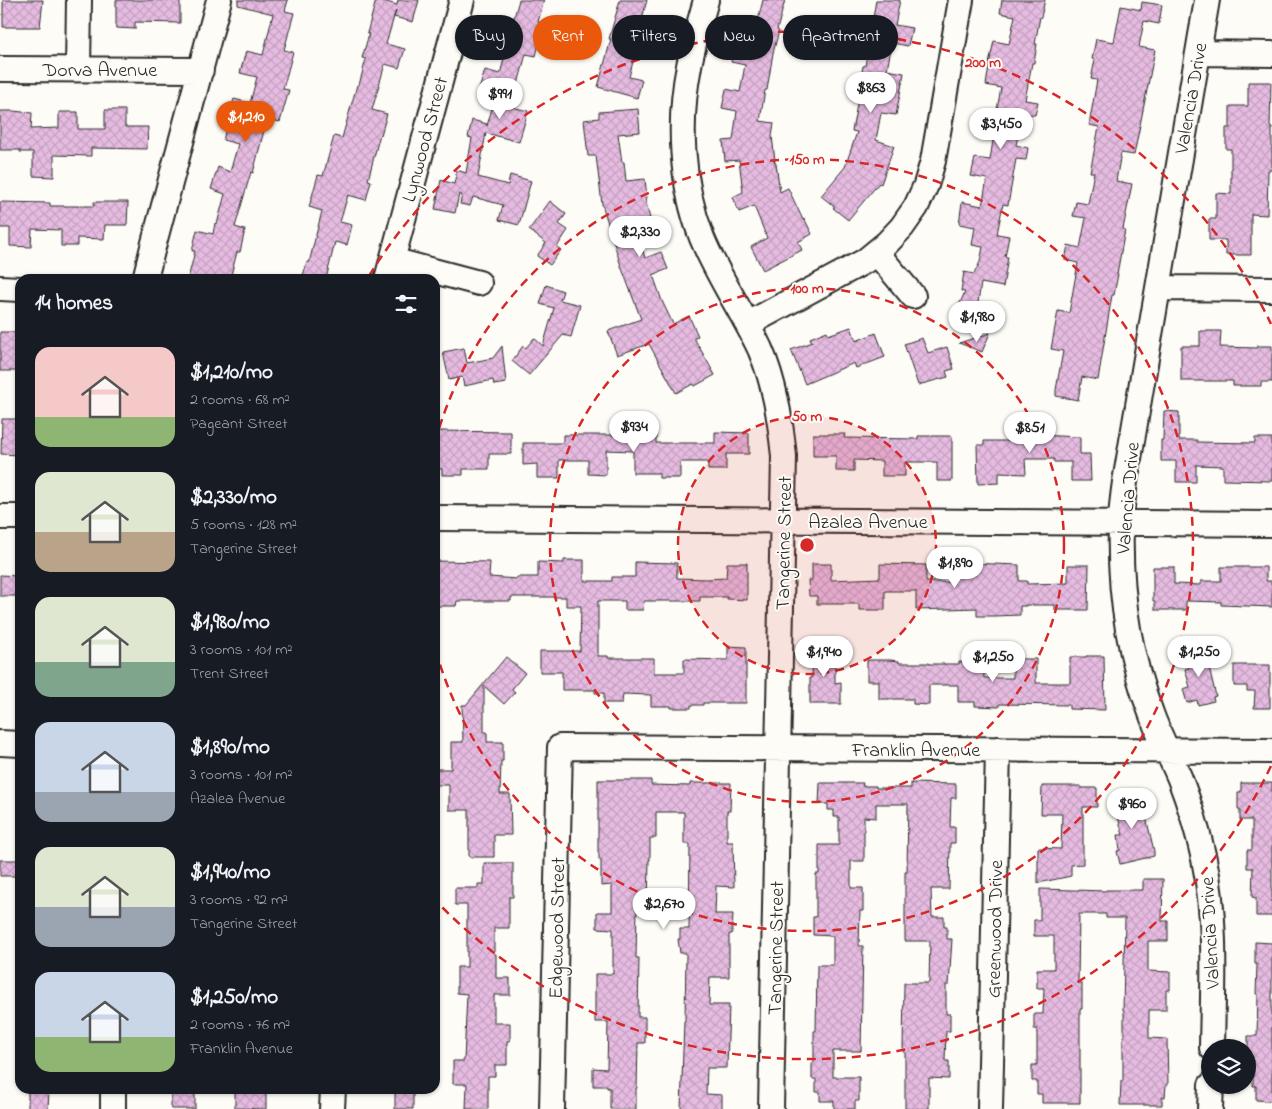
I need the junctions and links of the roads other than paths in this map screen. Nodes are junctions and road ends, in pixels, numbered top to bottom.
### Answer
1 (79, 0) edge
2 (220, 0) edge
3 (462, 0) edge
4 (706, 0) edge
5 (960, 0) edge
6 (1207, 0) edge
7 (1198, 53) junction
8 (1272, 54) edge
9 (0, 69) edge
10 (78, 69) junction
11 (200, 70) junction
12 (876, 252) junction
13 (389, 269) edge
14 (146, 274) edge
15 (421, 274) edge
16 (440, 277) edge
17 (479, 283) dead end
18 (0, 288) edge
19 (1158, 288) junction
20 (15, 289) edge
21 (1272, 289) edge
22 (913, 296) dead end
23 (748, 324) junction
24 (0, 517) edge
25 (15, 517) edge
26 (440, 518) edge
27 (783, 521) junction
28 (1121, 523) junction
29 (1272, 524) edge
30 (0, 743) edge
31 (15, 744) edge
32 (560, 747) joint
33 (779, 748) junction
34 (998, 749) junction
35 (1167, 751) junction
36 (1272, 751) edge
37 (1212, 1039) edge
38 (113, 1094) edge
39 (333, 1094) edge
40 (1211, 1094) edge
41 (113, 1109) edge
42 (332, 1109) edge
43 (552, 1109) edge
44 (771, 1109) edge
45 (990, 1109) edge
46 (1210, 1109) edge

1 - 10 street
2 - 11 street
3 - 13 street, Lynwood Street
4 - 23 street, Tangerine Street
5 - 12 street
6 - 7 street, Valencia Drive
7 - 8 street
7 - 19 street, Valencia Drive
9 - 10 street, Dorva Avenue
10 - 11 street, Dorva Avenue
11 - 14 street
12 - 22 street
12 - 23 street
13 - 15 street
16 - 17 street
18 - 20 street
19 - 21 street
19 - 28 street, Valencia Drive
23 - 27 street, Tangerine Street
24 - 25 street
26 - 27 street, Azalea Avenue
27 - 28 street, Azalea Avenue
27 - 33 street, Tangerine Street
28 - 29 street, Azalea Avenue
28 - 35 street, Valencia Drive
30 - 31 street
32 - 33 street, Franklin Avenue
32 - 43 street, Edgewood Street
33 - 34 street, Franklin Avenue
33 - 44 street, Tangerine Street
34 - 35 street, Franklin Avenue
34 - 45 street, Greenwood Drive
35 - 36 street, Franklin Avenue
35 - 37 street, Valencia Drive
38 - 41 street
39 - 42 street
40 - 46 street

